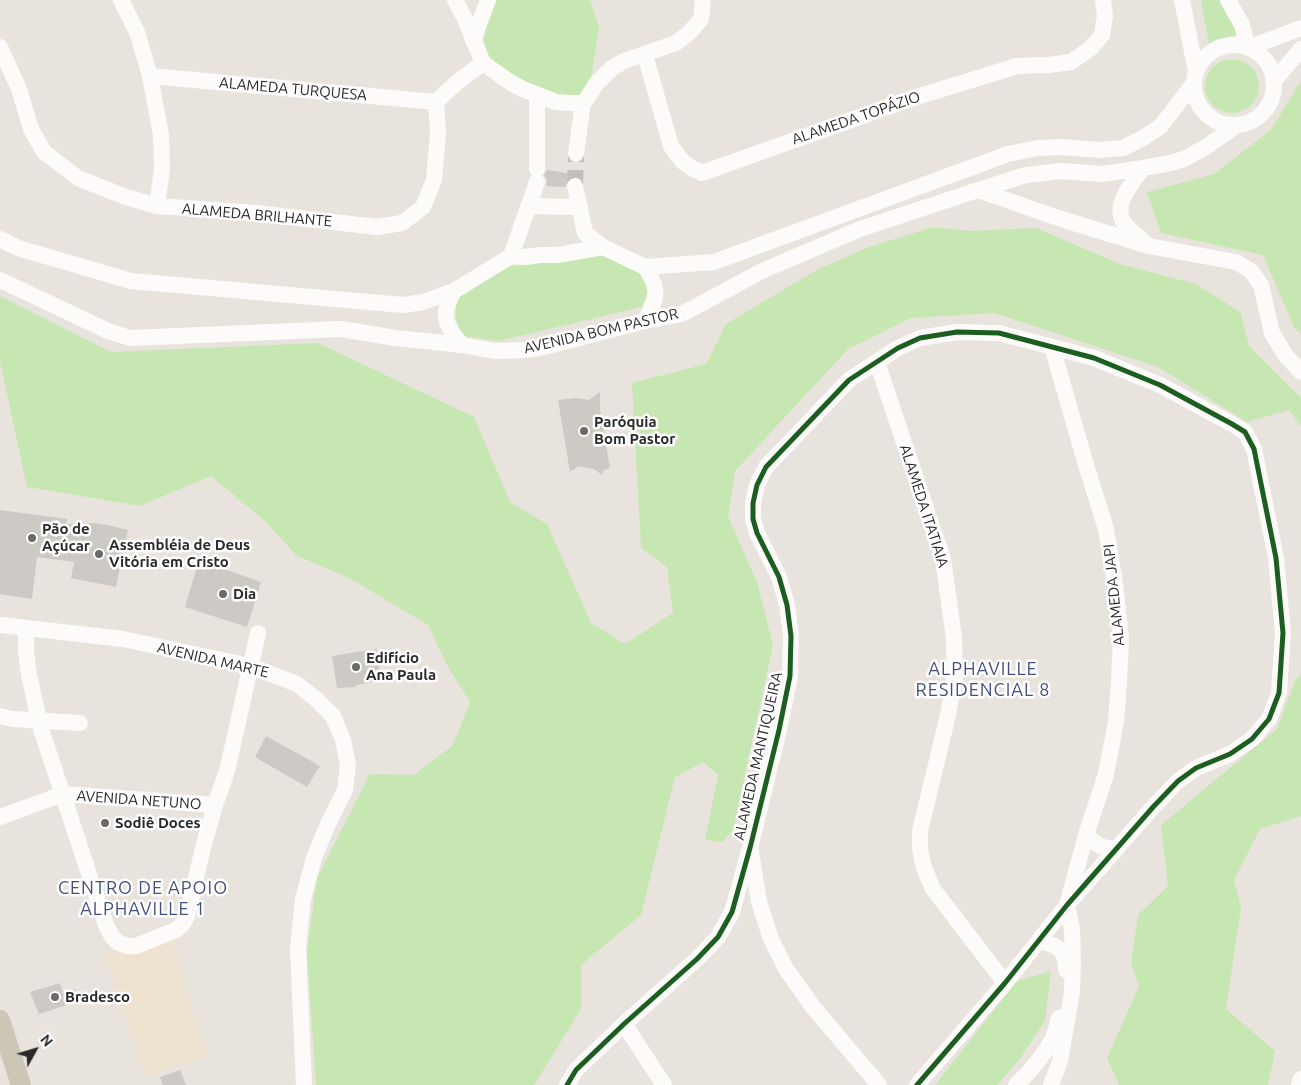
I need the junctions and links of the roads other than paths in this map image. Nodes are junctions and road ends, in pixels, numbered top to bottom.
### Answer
1 (121, 0) edge
2 (455, 0) edge
3 (488, 0) edge
4 (703, 0) edge
5 (1103, 0) edge
6 (1182, 0) edge
7 (1228, 0) edge
8 (1301, 28) edge
9 (473, 41) junction
10 (0, 47) edge
11 (1248, 48) junction
12 (1301, 49) edge
13 (645, 55) junction
14 (482, 63) junction
15 (150, 76) junction
16 (1195, 78) junction
17 (1273, 82) junction
18 (537, 95) junction
19 (436, 102) junction
20 (585, 102) junction
21 (1237, 125) junction
22 (576, 154) tunnel mouth
23 (1143, 168) junction
24 (575, 186) tunnel mouth
25 (978, 190) junction
26 (157, 206) junction
27 (528, 206) junction
28 (580, 207) junction
29 (0, 239) edge
30 (1148, 246) junction
31 (603, 247) junction
32 (510, 256) junction
33 (645, 266) junction
34 (0, 280) edge
35 (454, 291) junction
36 (645, 321) junction
37 (462, 345) junction
38 (1052, 347) junction
39 (877, 362) junction
40 (1301, 372) edge
41 (0, 625) edge
42 (26, 628) junction
43 (258, 633) dead end
44 (250, 666) junction
45 (0, 716) edge
46 (39, 720) junction
47 (80, 723) dead end
48 (64, 794) junction
49 (215, 805) junction
50 (0, 817) edge
51 (1086, 835) junction
52 (750, 848) junction
53 (1117, 848) junction
54 (1068, 905) junction
55 (1039, 941) junction
56 (1005, 983) junction
57 (0, 1020) edge
58 (624, 1024) junction
59 (1301, 1080) edge
60 (21, 1085) edge
61 (304, 1085) edge
62 (567, 1085) edge
63 (664, 1085) edge
64 (879, 1085) edge
65 (918, 1085) edge
66 (1016, 1085) edge
67 (1051, 1085) edge
68 (1299, 1085) edge

1 - 15 street
2 - 9 street
3 - 9 street
4 - 13 street
5 - 13 street, ALAMEDA TOPÁZIO
6 - 16 street
7 - 11 street
8 - 11 street
9 - 14 street
10 - 26 street, ALAMEDA BRILHANTE
11 - 16 street
11 - 17 street
12 - 17 street
13 - 20 street
14 - 18 street
14 - 19 street
15 - 19 street, ALAMEDA TURQUESA
15 - 26 street
16 - 21 street
16 - 33 street
17 - 21 street
18 - 20 street
18 - 27 street
19 - 26 street, ALAMEDA BRILHANTE
20 - 22 street
21 - 23 street, AVENIDA BOM PASTOR
23 - 25 street, AVENIDA BOM PASTOR
23 - 30 street
24 - 28 street
25 - 30 street
25 - 36 street, AVENIDA BOM PASTOR
27 - 28 street
27 - 32 street
28 - 31 street
29 - 35 street
30 - 40 street
31 - 32 street
31 - 33 street
32 - 35 street
33 - 36 street
34 - 37 street, AVENIDA BOM PASTOR
35 - 37 street
36 - 37 street, AVENIDA BOM PASTOR
38 - 39 street, ALAMEDA MANTIQUEIRA
38 - 51 street, ALAMEDA JAPI
38 - 53 street, ALAMEDA MANTIQUEIRA
39 - 52 street, ALAMEDA MANTIQUEIRA
39 - 56 street, ALAMEDA ITATIAIA
41 - 42 street, AVENIDA MARTE
42 - 44 street, AVENIDA MARTE
42 - 46 street
43 - 44 street
44 - 49 street
44 - 61 street, AVENIDA MARTE
45 - 46 street
46 - 47 street
46 - 48 street
48 - 49 street, AVENIDA NETUNO
48 - 49 street
48 - 50 street
51 - 53 street
51 - 54 street, ALAMEDA JAPI
52 - 58 street, ALAMEDA MANTIQUEIRA
52 - 64 street
53 - 54 street, ALAMEDA MANTIQUEIRA
54 - 55 street, ALAMEDA MANTIQUEIRA
54 - 67 street
55 - 56 street, ALAMEDA MANTIQUEIRA
55 - 66 street
56 - 65 street, ALAMEDA MANTIQUEIRA
57 - 60 main road
58 - 62 street, ALAMEDA MANTIQUEIRA
58 - 63 street
59 - 68 street

